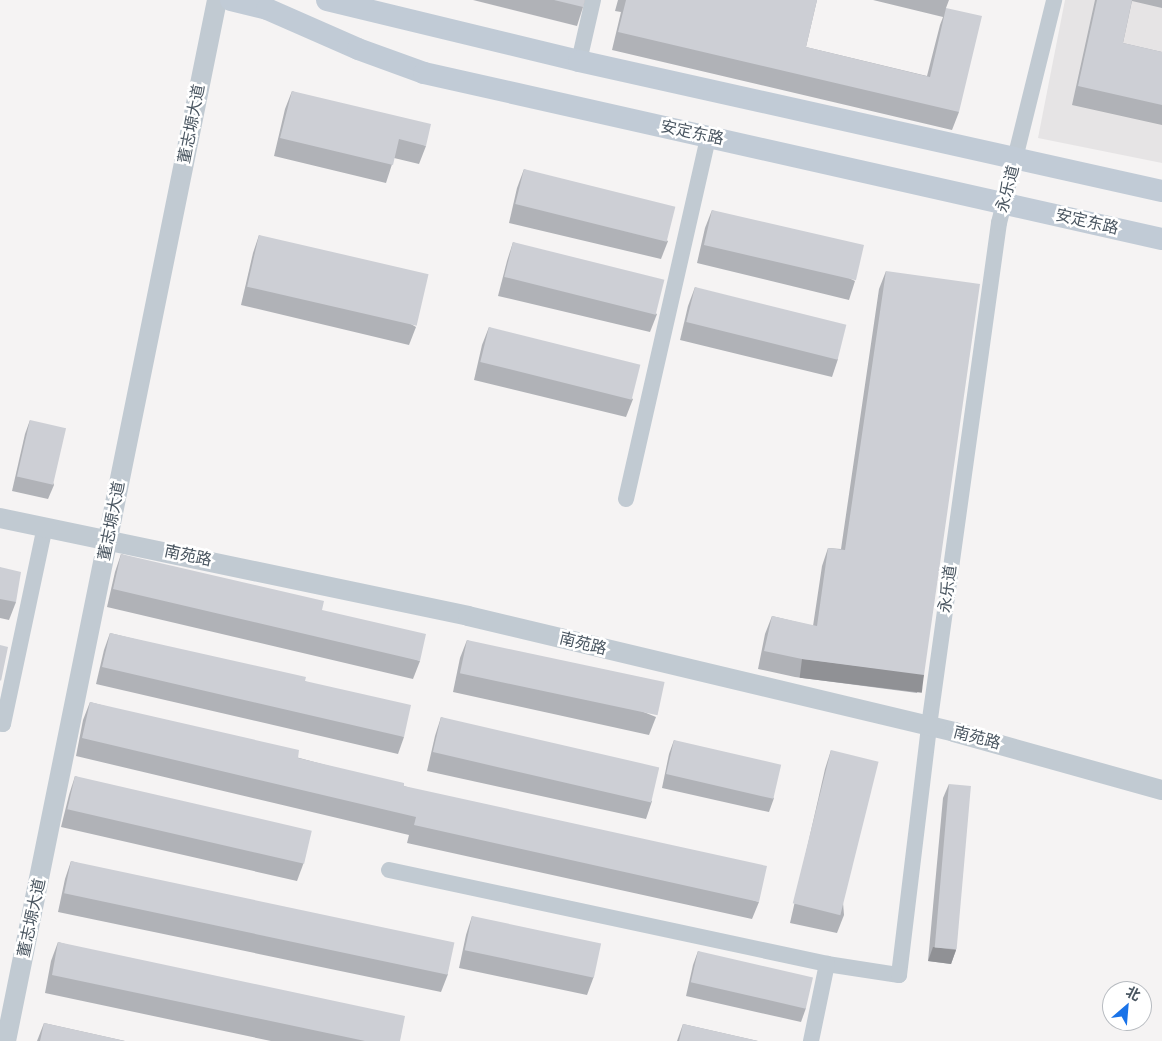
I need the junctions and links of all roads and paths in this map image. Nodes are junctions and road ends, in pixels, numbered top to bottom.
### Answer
1 (207, 0) edge
2 (217, 0) edge
3 (230, 0) edge
4 (327, 0) edge
5 (593, 0) edge
6 (1054, 0) edge
7 (579, 61) junction
8 (708, 137) junction
9 (1016, 158) junction
10 (1162, 190) edge
11 (1005, 202) junction
12 (1162, 239) edge
13 (626, 499) dead end
14 (0, 518) edge
15 (0, 527) edge
16 (44, 531) junction
17 (102, 542) junction
18 (0, 723) edge
19 (928, 729) junction
20 (1162, 790) edge
21 (1162, 798) edge
22 (389, 870) dead end
23 (827, 964) junction
24 (0, 1023) edge
25 (6, 1041) edge
26 (811, 1041) edge

1 - 17 street, 董志塬大道
2 - 17 street, 董志塬大道
3 - 8 main road, 安定东路
4 - 7 main road
5 - 7 street
6 - 9 street, 永乐道
7 - 9 main road
8 - 11 main road, 安定东路
8 - 13 street
9 - 10 main road
9 - 11 street, 永乐道
11 - 12 main road, 安定东路
11 - 19 street, 永乐道
14 - 16 street, 南苑路
15 - 16 street, 南苑路
16 - 17 street, 南苑路
16 - 18 street
17 - 19 street, 南苑路
17 - 24 street, 董志塬大道
17 - 25 street, 董志塬大道
19 - 20 street, 南苑路
19 - 21 street, 南苑路
19 - 23 street, 永乐道
22 - 23 street
23 - 26 street

